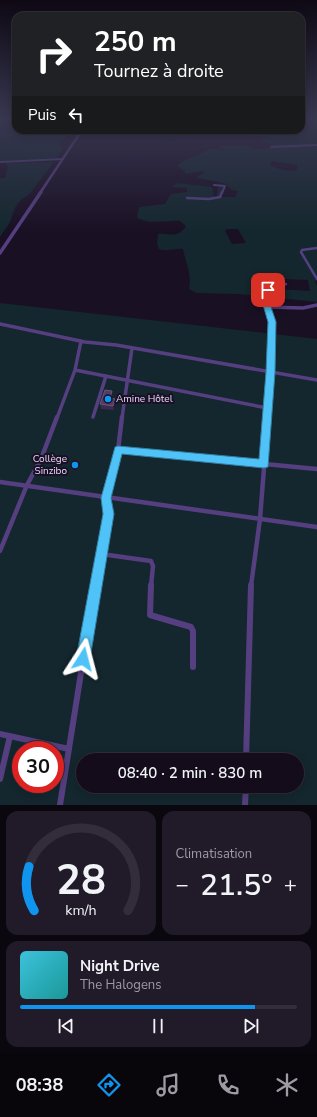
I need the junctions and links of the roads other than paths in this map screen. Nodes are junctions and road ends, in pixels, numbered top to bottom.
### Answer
1 (65, 156) edge
2 (63, 159) junction
3 (0, 162) edge
4 (214, 184) dead end
5 (187, 198) dead end
6 (317, 248) edge
7 (0, 253) edge
8 (317, 279) edge
9 (286, 284) dead end
10 (317, 305) edge
11 (267, 307) junction
12 (0, 324) edge
13 (81, 341) junction
14 (132, 348) junction
15 (75, 370) junction
16 (271, 372) junction
17 (106, 376) junction
18 (127, 380) junction
19 (317, 380) edge
20 (267, 408) junction
21 (93, 417) dead end
22 (118, 450) junction
23 (264, 464) junction
24 (317, 469) edge
25 (0, 482) edge
26 (27, 485) junction
27 (106, 498) junction
28 (260, 519) junction
29 (317, 526) edge
30 (0, 551) edge
31 (101, 554) junction
32 (193, 667) dead end
33 (0, 734) edge
34 (10, 736) junction
35 (69, 749) junction
36 (246, 753) edge
37 (0, 779) edge
38 (246, 793) edge
39 (60, 805) edge
40 (245, 805) edge

1 - 2 street
2 - 3 street
2 - 7 street
4 - 5 street
6 - 8 street
9 - 11 street
10 - 11 street
11 - 16 street
12 - 13 street
13 - 14 street
13 - 15 street
14 - 16 street
14 - 18 street
15 - 17 street
15 - 26 street
16 - 19 street
16 - 20 street
17 - 18 street
17 - 21 street
18 - 20 street
18 - 22 street
20 - 23 street
22 - 23 street
22 - 27 street
23 - 24 street
23 - 28 street
25 - 26 street
26 - 27 street
26 - 30 street
27 - 28 street
27 - 31 street
28 - 29 street
28 - 36 street
31 - 32 street
31 - 35 street
33 - 34 street
34 - 35 street
34 - 37 street
35 - 39 street
38 - 40 street

